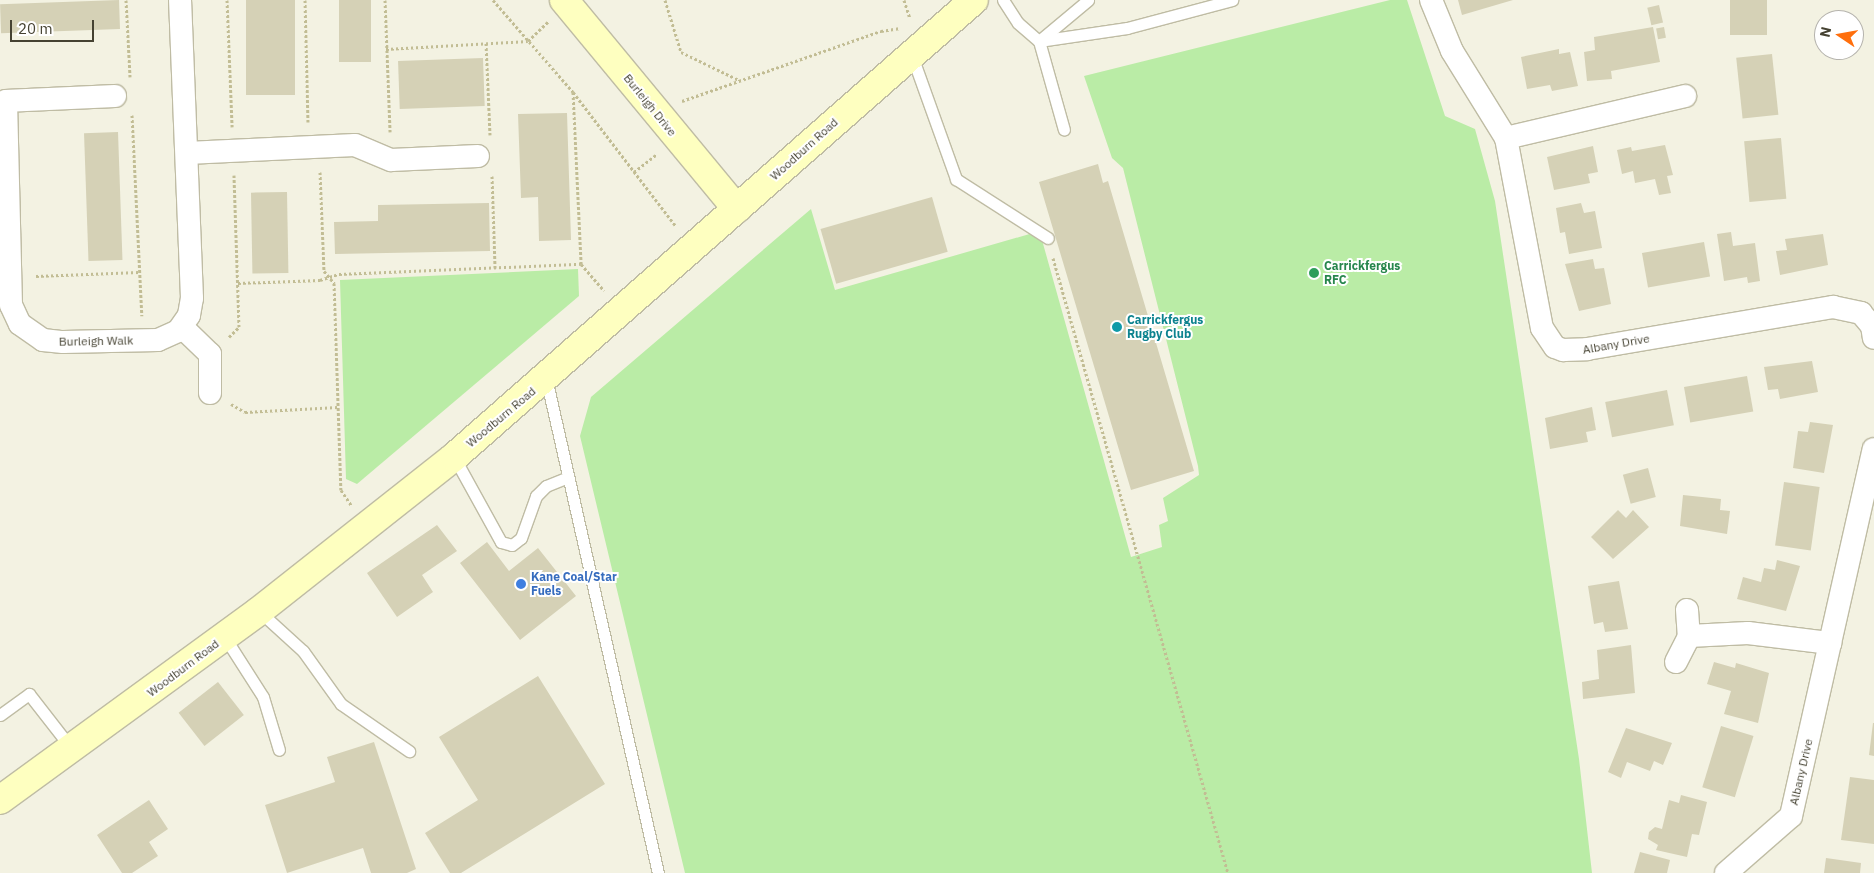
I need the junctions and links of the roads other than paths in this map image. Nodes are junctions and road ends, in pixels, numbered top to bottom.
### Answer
1 (180, 0) edge
2 (974, 0) edge
3 (1003, 0) edge
4 (1088, 0) edge
5 (1232, 0) edge
6 (1430, 0) edge
7 (565, 2) edge
8 (1039, 41) junction
9 (911, 54) junction
10 (125, 95) road end
11 (1685, 96) dead end
12 (1064, 130) dead end
13 (1506, 138) junction
14 (187, 153) junction
15 (478, 156) dead end
16 (737, 209) junction
17 (1048, 238) road end
18 (182, 327) junction
19 (1874, 338) edge
20 (546, 378) junction
21 (210, 393) road end
22 (1874, 449) edge
23 (454, 457) junction
24 (568, 477) junction
25 (1687, 610) dead end
26 (259, 611) junction
27 (224, 636) junction
28 (1689, 636) junction
29 (1830, 643) junction
30 (1676, 662) dead end
31 (0, 715) edge
32 (72, 749) junction
33 (280, 750) dead end
34 (409, 751) dead end
35 (0, 800) edge
36 (658, 873) edge
37 (1726, 873) edge

1 - 14 street
2 - 9 street, Woodburn Road
3 - 8 lane
4 - 8 lane
5 - 8 lane
6 - 13 street, Albany Drive
7 - 16 street, Burleigh Drive
8 - 12 lane
9 - 16 street, Woodburn Road
9 - 17 lane
10 - 18 street, Burleigh Walk
11 - 13 street
13 - 19 street, Albany Drive
14 - 15 street
14 - 18 street
16 - 20 street, Woodburn Road
18 - 21 street
20 - 23 street, Woodburn Road
20 - 24 lane
22 - 29 street, Albany Drive
23 - 24 lane
23 - 26 street, Woodburn Road
24 - 36 lane
25 - 28 street
26 - 27 street, Woodburn Road
26 - 34 lane
27 - 32 street, Woodburn Road
27 - 33 lane
28 - 29 street
28 - 30 street
29 - 37 street, Albany Drive
31 - 32 lane
32 - 35 street, Woodburn Road

